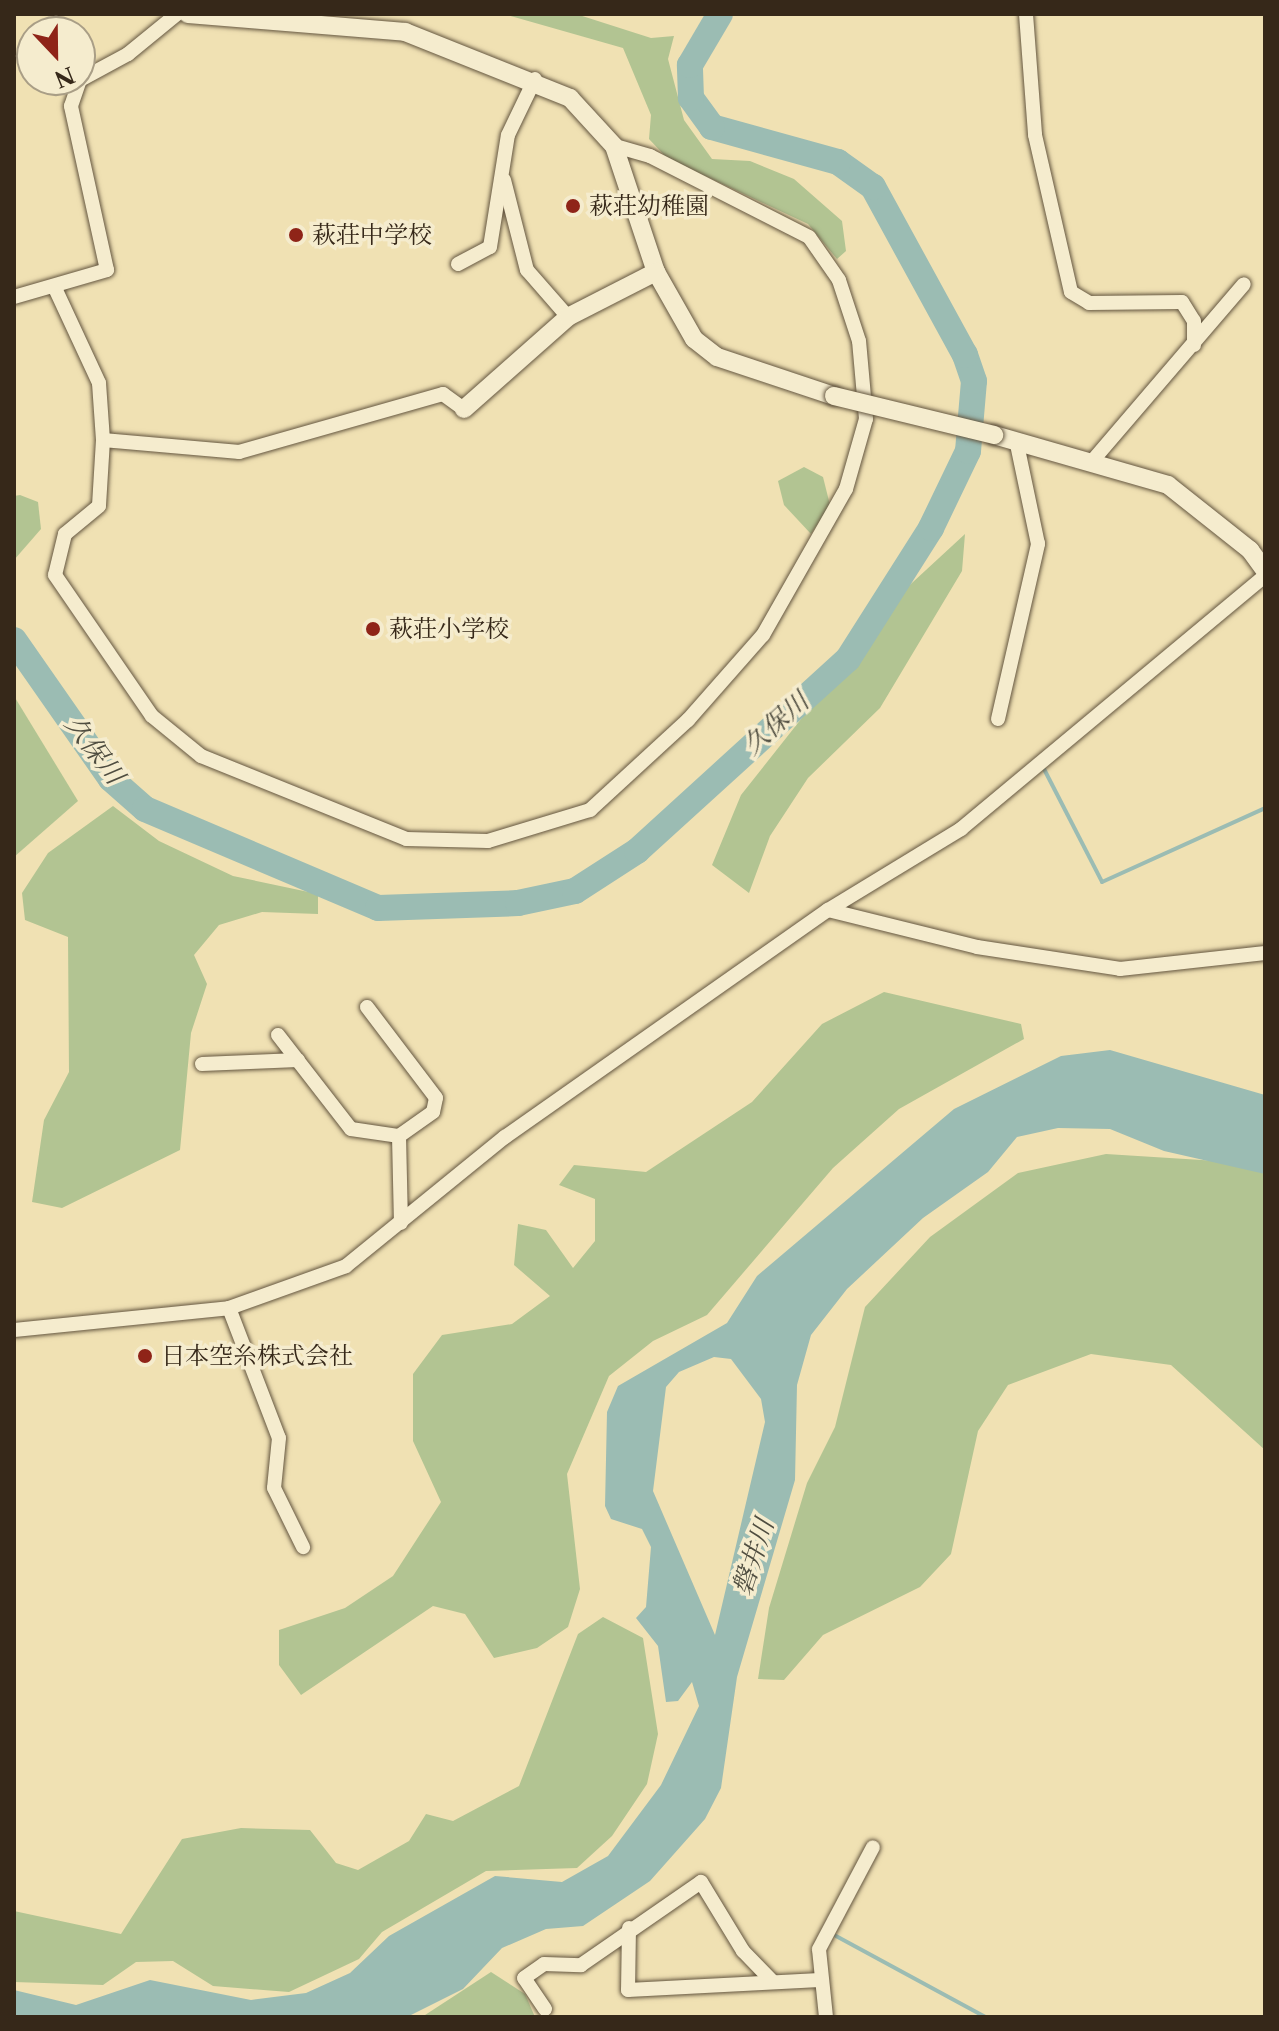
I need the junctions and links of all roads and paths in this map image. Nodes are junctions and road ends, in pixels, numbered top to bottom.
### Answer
1 (177, 14) edge
2 (188, 14) edge
3 (1026, 14) edge
4 (96, 69) edge
5 (535, 79) junction
6 (74, 96) edge
7 (614, 146) junction
8 (504, 180) junction
9 (458, 264) dead end
10 (656, 272) junction
11 (1244, 284) dead end
12 (54, 286) junction
13 (14, 297) edge
14 (568, 317) junction
15 (1194, 345) junction
16 (464, 409) joint
17 (103, 440) junction
18 (1016, 440) junction
19 (1094, 459) junction
20 (1265, 573) edge
21 (998, 719) dead end
22 (828, 910) junction
23 (1265, 953) edge
24 (367, 1007) dead end
25 (278, 1035) dead end
26 (298, 1060) junction
27 (202, 1064) dead end
28 (399, 1136) junction
29 (401, 1223) junction
30 (229, 1308) junction
31 (14, 1330) edge
32 (303, 1547) dead end
33 (873, 1847) dead end
34 (629, 1928) junction
35 (820, 1980) junction
36 (773, 1982) junction
37 (545, 2009) dead end
38 (826, 2017) edge

1 - 4 street
2 - 5 street
3 - 15 street
5 - 7 street
5 - 8 street
6 - 12 street
7 - 10 street
7 - 17 street
8 - 9 street
8 - 14 street
10 - 14 street
10 - 18 street, bridge
11 - 15 street
12 - 13 street
12 - 17 street
14 - 16 street
15 - 19 street
16 - 17 street
18 - 19 street
18 - 21 street
19 - 20 street
20 - 22 street
22 - 23 street
22 - 29 street
24 - 28 street
25 - 26 street
26 - 27 street
26 - 28 street
28 - 29 street
29 - 30 street
30 - 31 street
30 - 32 street
33 - 35 street
34 - 36 street
34 - 36 street
34 - 37 street
35 - 36 street
35 - 38 street

